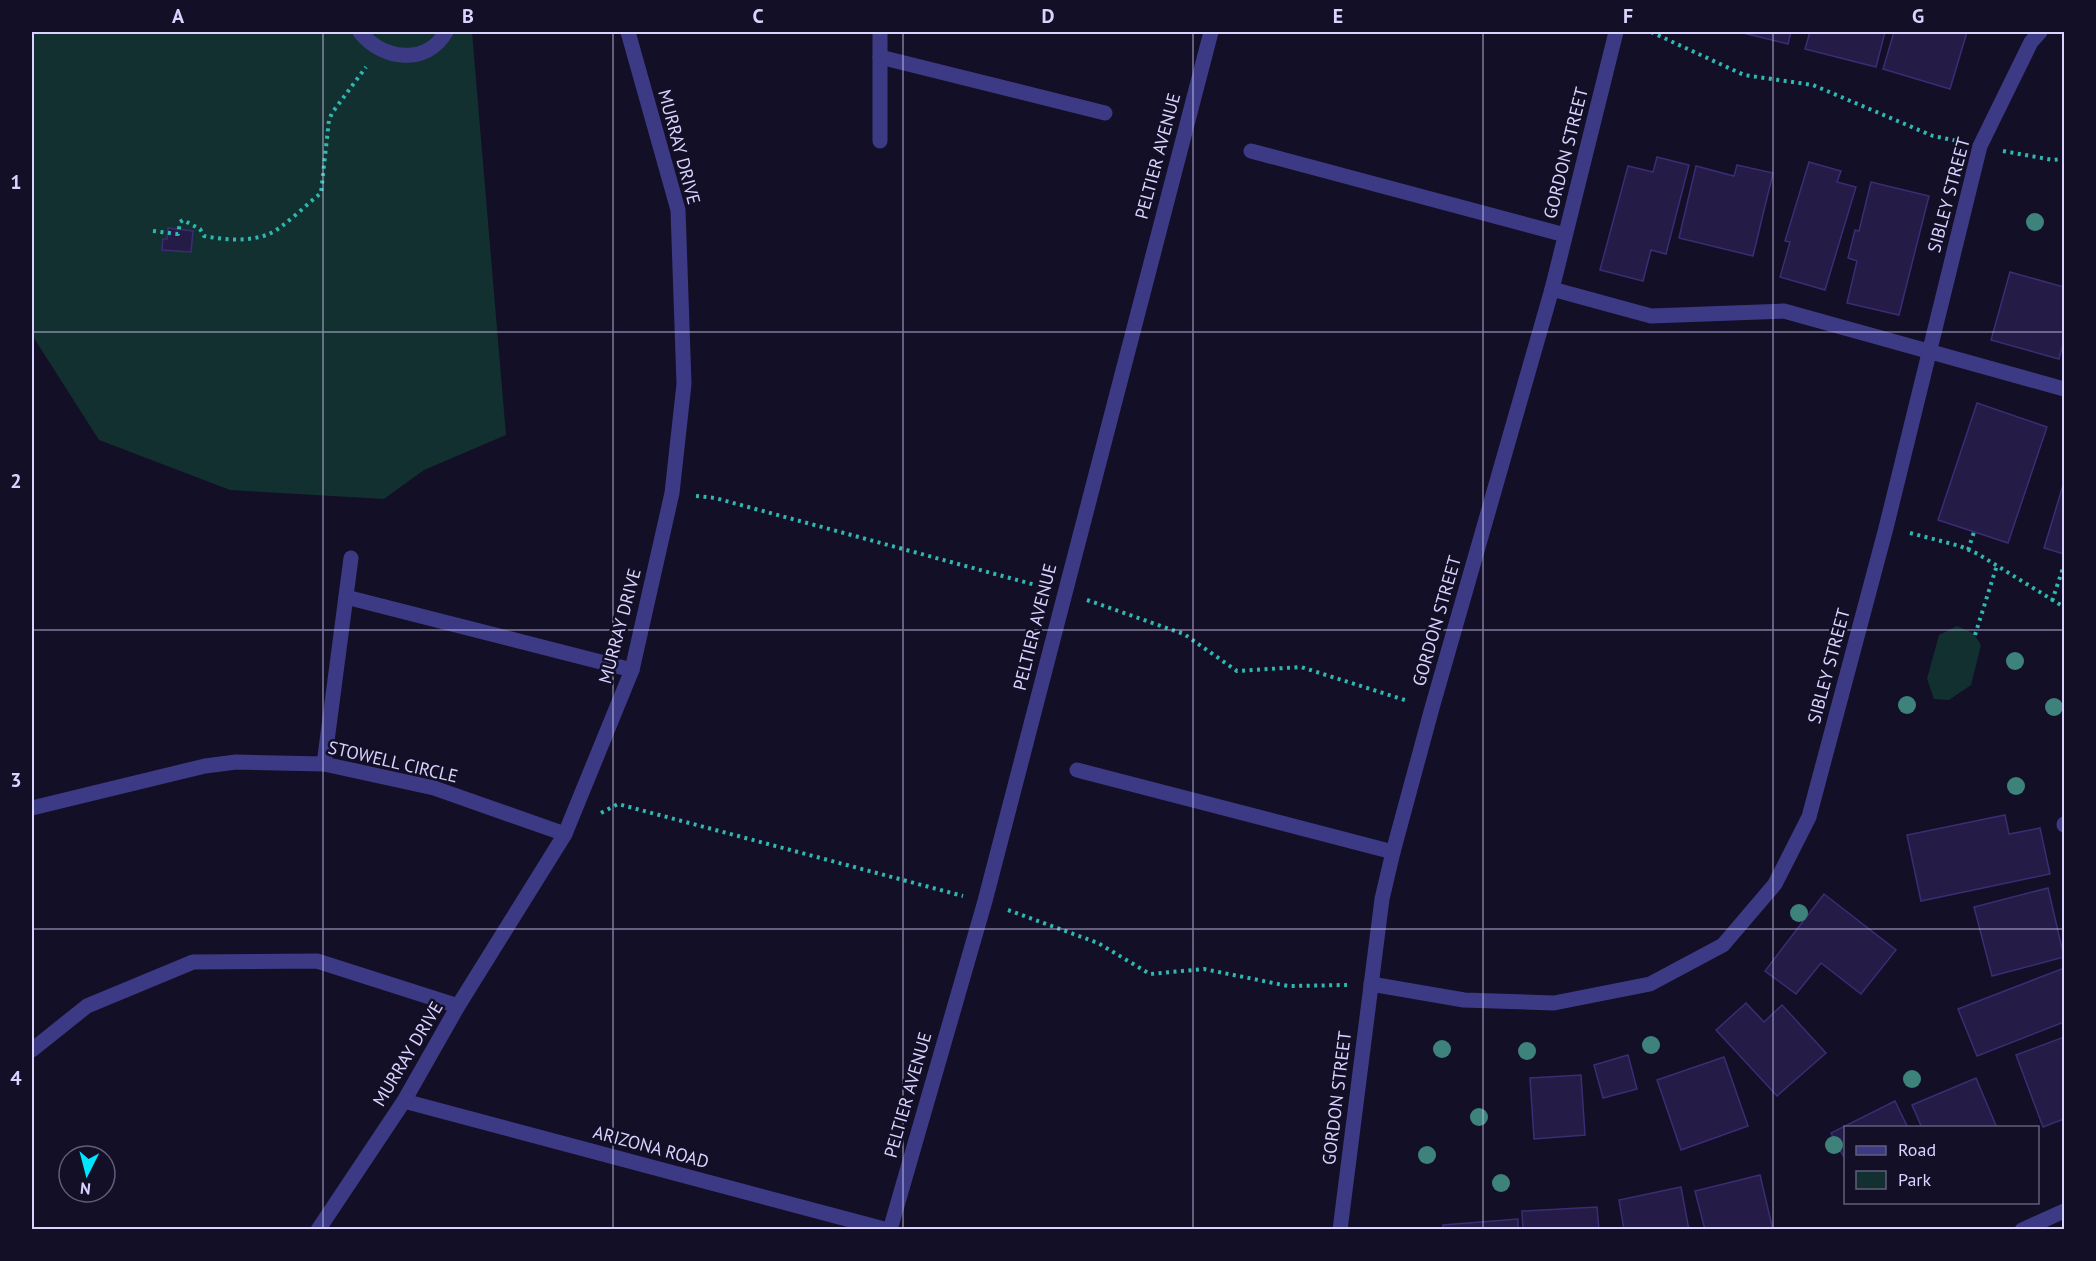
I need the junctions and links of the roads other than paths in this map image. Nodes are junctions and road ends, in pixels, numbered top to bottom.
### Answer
1 (360, 32) edge
2 (446, 32) edge
3 (628, 32) edge
4 (880, 32) edge
5 (1210, 32) edge
6 (1616, 32) edge
7 (2040, 32) edge
8 (880, 57) junction
9 (1105, 113) dead end
10 (880, 141) dead end
11 (1251, 151) dead end
12 (1565, 235) junction
13 (1552, 289) junction
14 (1929, 353) junction
15 (2064, 389) edge
16 (351, 558) dead end
17 (346, 597) junction
18 (632, 670) junction
19 (324, 764) junction
20 (1077, 770) dead end
21 (32, 808) edge
22 (565, 834) junction
23 (1393, 852) junction
24 (1371, 984) junction
25 (459, 1006) junction
26 (32, 1050) edge
27 (404, 1101) junction
28 (2064, 1211) edge
29 (324, 1227) edge
30 (889, 1230) edge
31 (1340, 1230) edge
32 (2022, 1230) edge

1 - 2 street
3 - 18 street, MURRAY DRIVE
4 - 8 street
5 - 30 street, PELTIER AVENUE
6 - 12 street, GORDON STREET
7 - 14 street, SIBLEY STREET
8 - 9 street
8 - 10 street
11 - 12 street
12 - 13 street, GORDON STREET
13 - 14 street
13 - 23 street, GORDON STREET
14 - 15 street
14 - 24 street, SIBLEY STREET
16 - 17 street
17 - 18 street
17 - 19 street
18 - 22 street, MURRAY DRIVE
19 - 21 street, STOWELL CIRCLE
19 - 22 street, STOWELL CIRCLE
20 - 23 street
22 - 25 street, MURRAY DRIVE
23 - 24 street, GORDON STREET
24 - 31 street, GORDON STREET
25 - 26 street
25 - 27 street, MURRAY DRIVE
27 - 29 street, MURRAY DRIVE
27 - 30 street, ARIZONA ROAD
28 - 32 street

